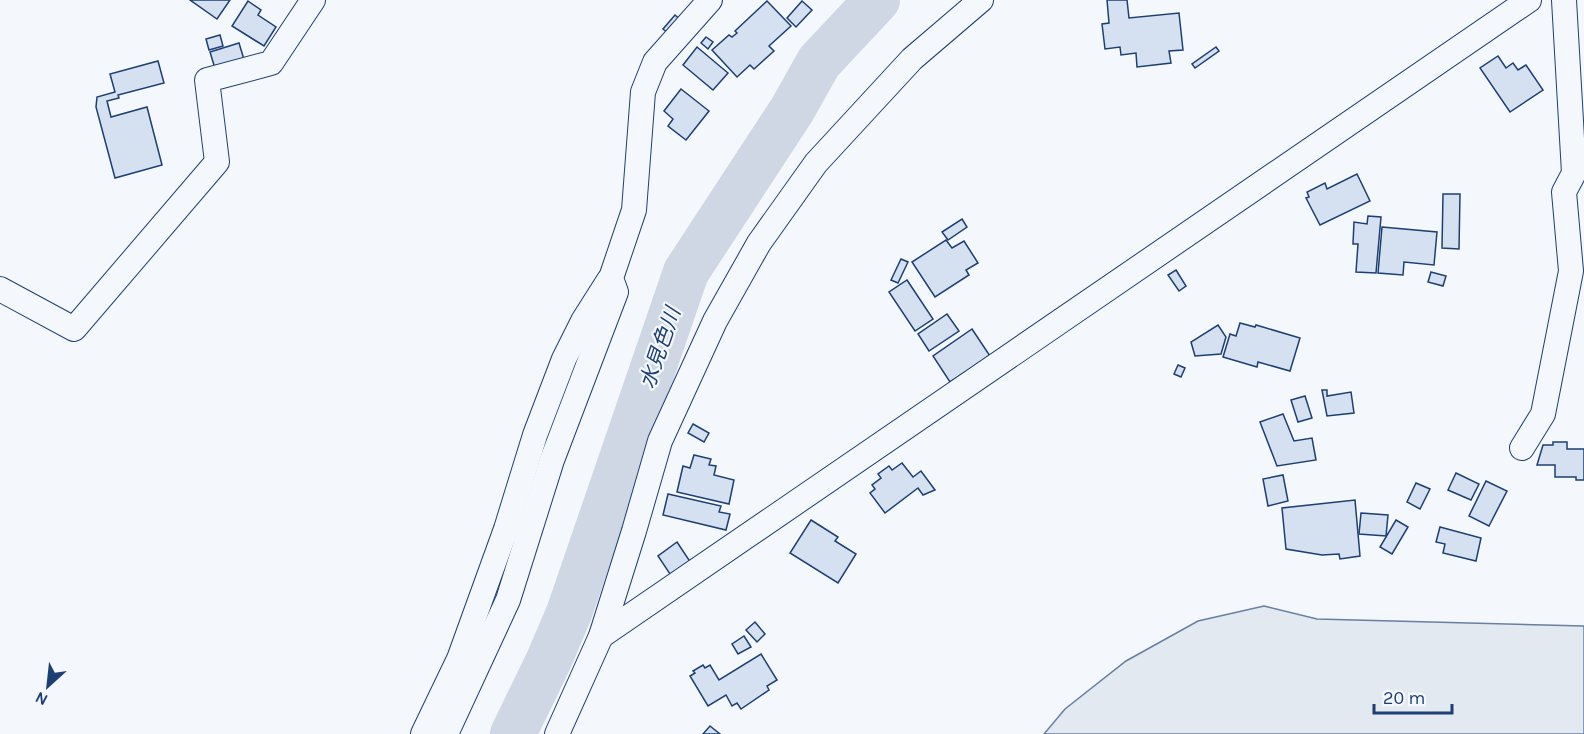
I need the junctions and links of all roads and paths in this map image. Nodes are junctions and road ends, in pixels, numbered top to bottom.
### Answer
1 (313, 0) edge
2 (710, 0) edge
3 (981, 0) edge
4 (1529, 0) edge
5 (1564, 0) edge
6 (1574, 173) junction
7 (1584, 264) edge
8 (611, 278) junction
9 (0, 290) edge
10 (1522, 448) dead end
11 (601, 636) junction
12 (423, 734) edge
13 (446, 734) edge
14 (557, 734) edge

1 - 9 street
2 - 8 street
3 - 11 street
4 - 11 street
5 - 6 street
6 - 7 street
6 - 10 street
8 - 12 street
8 - 13 street
11 - 14 street

